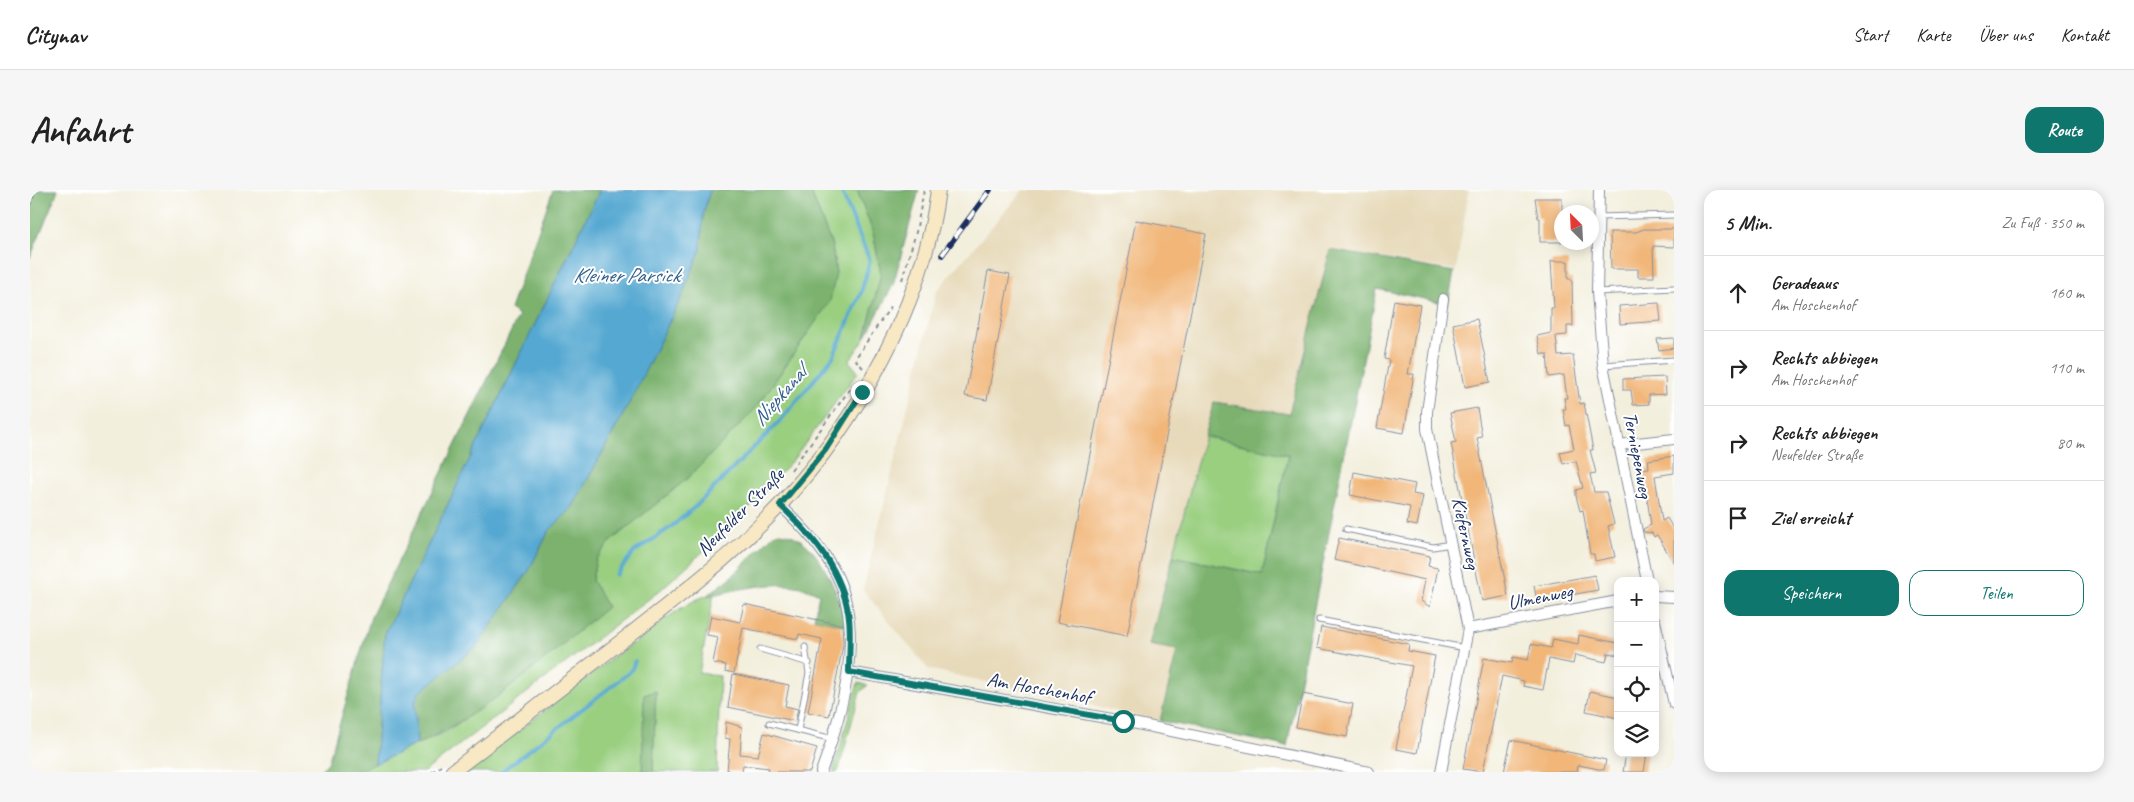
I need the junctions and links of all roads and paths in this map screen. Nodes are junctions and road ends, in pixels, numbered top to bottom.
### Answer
1 (36, 190) edge
2 (924, 190) edge
3 (938, 190) edge
4 (1599, 190) edge
5 (1598, 205) edge
6 (30, 206) edge
7 (1674, 215) edge
8 (1599, 217) edge
9 (1597, 250) edge
10 (900, 287) dead end
11 (1674, 288) edge
12 (1597, 292) junction
13 (897, 296) dead end
14 (1443, 299) dead end
15 (1674, 360) edge
16 (1603, 365) junction
17 (864, 369) dead end
18 (853, 384) dead end
19 (1674, 439) edge
20 (1618, 444) junction
21 (787, 477) dead end
22 (780, 505) junction
23 (1346, 529) dead end
24 (1451, 544) junction
25 (1645, 577) edge
26 (1659, 596) edge
27 (1674, 597) edge
28 (1614, 602) edge
29 (1319, 620) dead end
30 (1655, 622) edge
31 (1468, 629) junction
32 (805, 647) dead end
33 (1465, 648) junction
34 (760, 649) dead end
35 (809, 662) junction
36 (849, 672) junction
37 (1674, 704) edge
38 (769, 723) dead end
39 (798, 730) junction
40 (834, 738) junction
41 (452, 772) edge
42 (821, 772) edge
43 (1368, 772) edge
44 (1441, 772) edge

1 - 6 path
2 - 10 path
3 - 22 main road, Neufelder Straße
4 - 5 street, Terniepenweg
7 - 8 lane
9 - 12 street, Terniepenweg
11 - 12 lane
12 - 16 street, Terniepenweg
13 - 17 path
14 - 24 street, Kiefernweg
15 - 16 lane
16 - 20 street, Terniepenweg
18 - 21 path
19 - 20 street
20 - 25 street, Terniepenweg
22 - 36 street
22 - 41 main road, Neufelder Straße
23 - 24 lane
24 - 31 street, Kiefernweg
26 - 27 street
28 - 31 street, Ulmenweg
29 - 33 lane
30 - 37 street
31 - 33 street, Kiefernweg
32 - 35 lane
33 - 44 street, Kiefernweg
34 - 35 lane
35 - 39 lane
36 - 40 street
36 - 43 street, Am Hoschenhof
38 - 39 lane
39 - 40 lane
40 - 42 street

